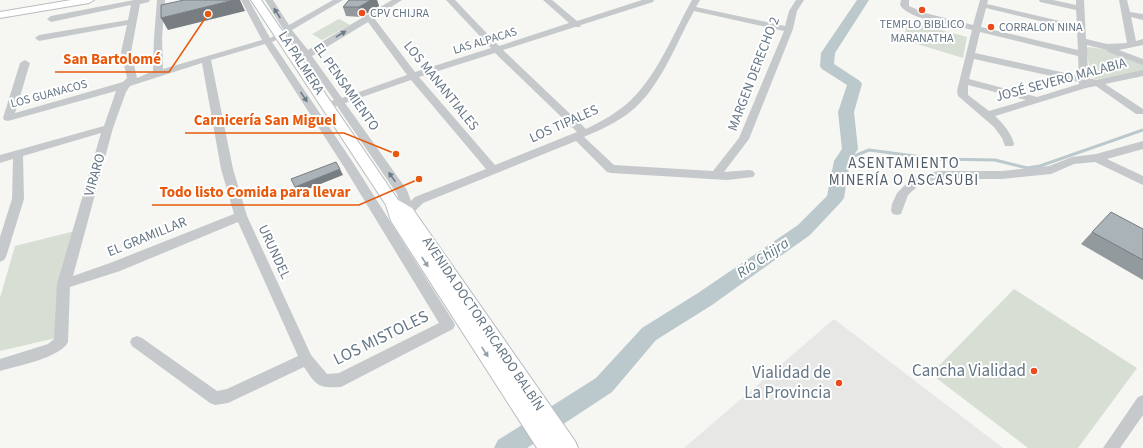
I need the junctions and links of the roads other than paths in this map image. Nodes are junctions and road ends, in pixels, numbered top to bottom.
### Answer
1 (89, 0) edge
2 (161, 0) edge
3 (245, 0) edge
4 (339, 0) edge
5 (398, 0) edge
6 (450, 0) edge
7 (547, 0) edge
8 (650, 0) edge
9 (800, 0) edge
10 (906, 0) edge
11 (1043, 0) edge
12 (1123, 0) edge
13 (70, 1) edge
14 (141, 1) edge
15 (262, 2) edge
16 (983, 3) edge
17 (694, 4) edge
18 (1080, 4) edge
19 (0, 11) edge
20 (1126, 14) junction
21 (0, 15) edge
22 (369, 17) junction
23 (1143, 17) edge
24 (51, 19) dead end
25 (131, 22) junction
26 (577, 25) junction
27 (790, 29) junction
28 (976, 29) junction
29 (1082, 29) junction
30 (284, 33) junction
31 (39, 38) dead end
32 (267, 41) junction
33 (1082, 41) junction
34 (1143, 42) edge
35 (1132, 44) junction
36 (1106, 48) junction
37 (498, 50) junction
38 (1082, 54) junction
39 (307, 55) junction
40 (970, 55) junction
41 (295, 59) junction
42 (206, 60) junction
43 (1143, 62) edge
44 (25, 63) dead end
45 (158, 73) junction
46 (305, 73) junction
47 (1143, 73) edge
48 (413, 76) junction
49 (291, 78) junction
50 (965, 81) junction
51 (1084, 83) junction
52 (1097, 83) junction
53 (128, 84) junction
54 (1038, 100) junction
55 (340, 102) junction
56 (327, 106) junction
57 (1140, 112) dead end
58 (986, 115) junction
59 (108, 128) junction
60 (580, 135) junction
61 (1009, 144) dead end
62 (1143, 145) edge
63 (18, 154) junction
64 (362, 158) junction
65 (1096, 158) junction
66 (0, 159) edge
67 (348, 164) junction
68 (493, 170) junction
69 (749, 174) dead end
70 (716, 175) junction
71 (1143, 181) edge
72 (399, 211) junction
73 (896, 211) dead end
74 (241, 216) junction
75 (0, 257) edge
76 (64, 284) junction
77 (462, 320) junction
78 (137, 342) dead end
79 (306, 359) junction
80 (0, 365) edge
81 (1143, 402) edge
82 (548, 448) edge
83 (568, 448) edge
84 (1111, 448) edge

1 - 13 main road
2 - 45 street
3 - 32 street, LA PALMERA
4 - 30 street, LOS GUANACOS
5 - 22 street
6 - 37 street
7 - 26 street
8 - 26 street, LAS ALPACAS
9 - 27 street, MARGEN DERECHO 2
10 - 28 street
11 - 18 street
12 - 20 street
13 - 19 main road
13 - 21 main road
14 - 24 street
14 - 25 street, VIRARO
15 - 30 main road, AVENIDA DOCTOR RICARDO BALBÍN
16 - 28 street
16 - 29 street
17 - 27 street
17 - 60 street, LOS TIPALES
18 - 29 street
20 - 23 street
20 - 35 street
39 -> 22 street
22 - 48 street, LOS MANANTIALES
25 - 31 street
25 - 53 street, VIRARO
26 - 37 street, LAS ALPACAS
27 - 70 street, MARGEN DERECHO 2
28 - 38 street
28 - 40 street
29 - 33 street
30 - 32 street, LOS GUANACOS
30 - 39 street, EL PENSAMIENTO
30 - 41 main road, AVENIDA DOCTOR RICARDO BALBÍN
32 - 42 street, LOS GUANACOS
32 - 49 street, LA PALMERA
33 - 36 street
33 - 38 street
34 - 35 street
35 - 36 street
36 - 43 street
37 - 48 street, LAS ALPACAS
37 - 60 street
38 - 51 street
39 - 41 street
39 - 55 street, EL PENSAMIENTO
40 - 50 street
40 - 51 street
41 - 46 main road, AVENIDA DOCTOR RICARDO BALBÍN
42 - 45 street, LOS GUANACOS
42 - 74 street, URUNDEL
44 - 53 street, LOS GUANACOS
45 - 53 street, LOS GUANACOS
46 - 49 street
46 - 56 main road, AVENIDA DOCTOR RICARDO BALBÍN
47 - 52 street, JOSÉ SEVERO MALABIA
48 - 55 street, LAS ALPACAS
48 - 68 street, LOS MANANTIALES
49 -> 67 street, LA PALMERA
50 - 54 street
50 - 58 street
51 - 52 street, JOSÉ SEVERO MALABIA
51 - 54 street, JOSÉ SEVERO MALABIA
52 - 57 street
53 - 59 street, VIRARO
54 - 58 street, JOSÉ SEVERO MALABIA
55 - 56 street, LAS ALPACAS
72 -> 55 street, EL PENSAMIENTO
56 - 64 main road, AVENIDA DOCTOR RICARDO BALBÍN
58 - 61 street
59 - 63 street
59 - 76 street, VIRARO
60 - 68 street, LOS TIPALES
60 - 70 street
62 - 65 street
63 - 66 street
63 - 75 street
64 - 67 street
64 - 72 main road, AVENIDA DOCTOR RICARDO BALBÍN
65 - 71 street
65 - 73 street
67 - 77 street, LA PALMERA
68 - 72 street, LOS TIPALES
69 - 70 street
72 - 77 main road, AVENIDA DOCTOR RICARDO BALBÍN
74 - 76 street, EL GRAMILLAR
74 - 79 street, URUNDEL
76 - 80 street, VIRARO
77 - 79 street, LOS MISTOLES
77 -> 82 main road, AVENIDA DOCTOR RICARDO BALBÍN
77 - 83 main road, AVENIDA DOCTOR RICARDO BALBÍN
78 - 79 street
81 - 84 street

